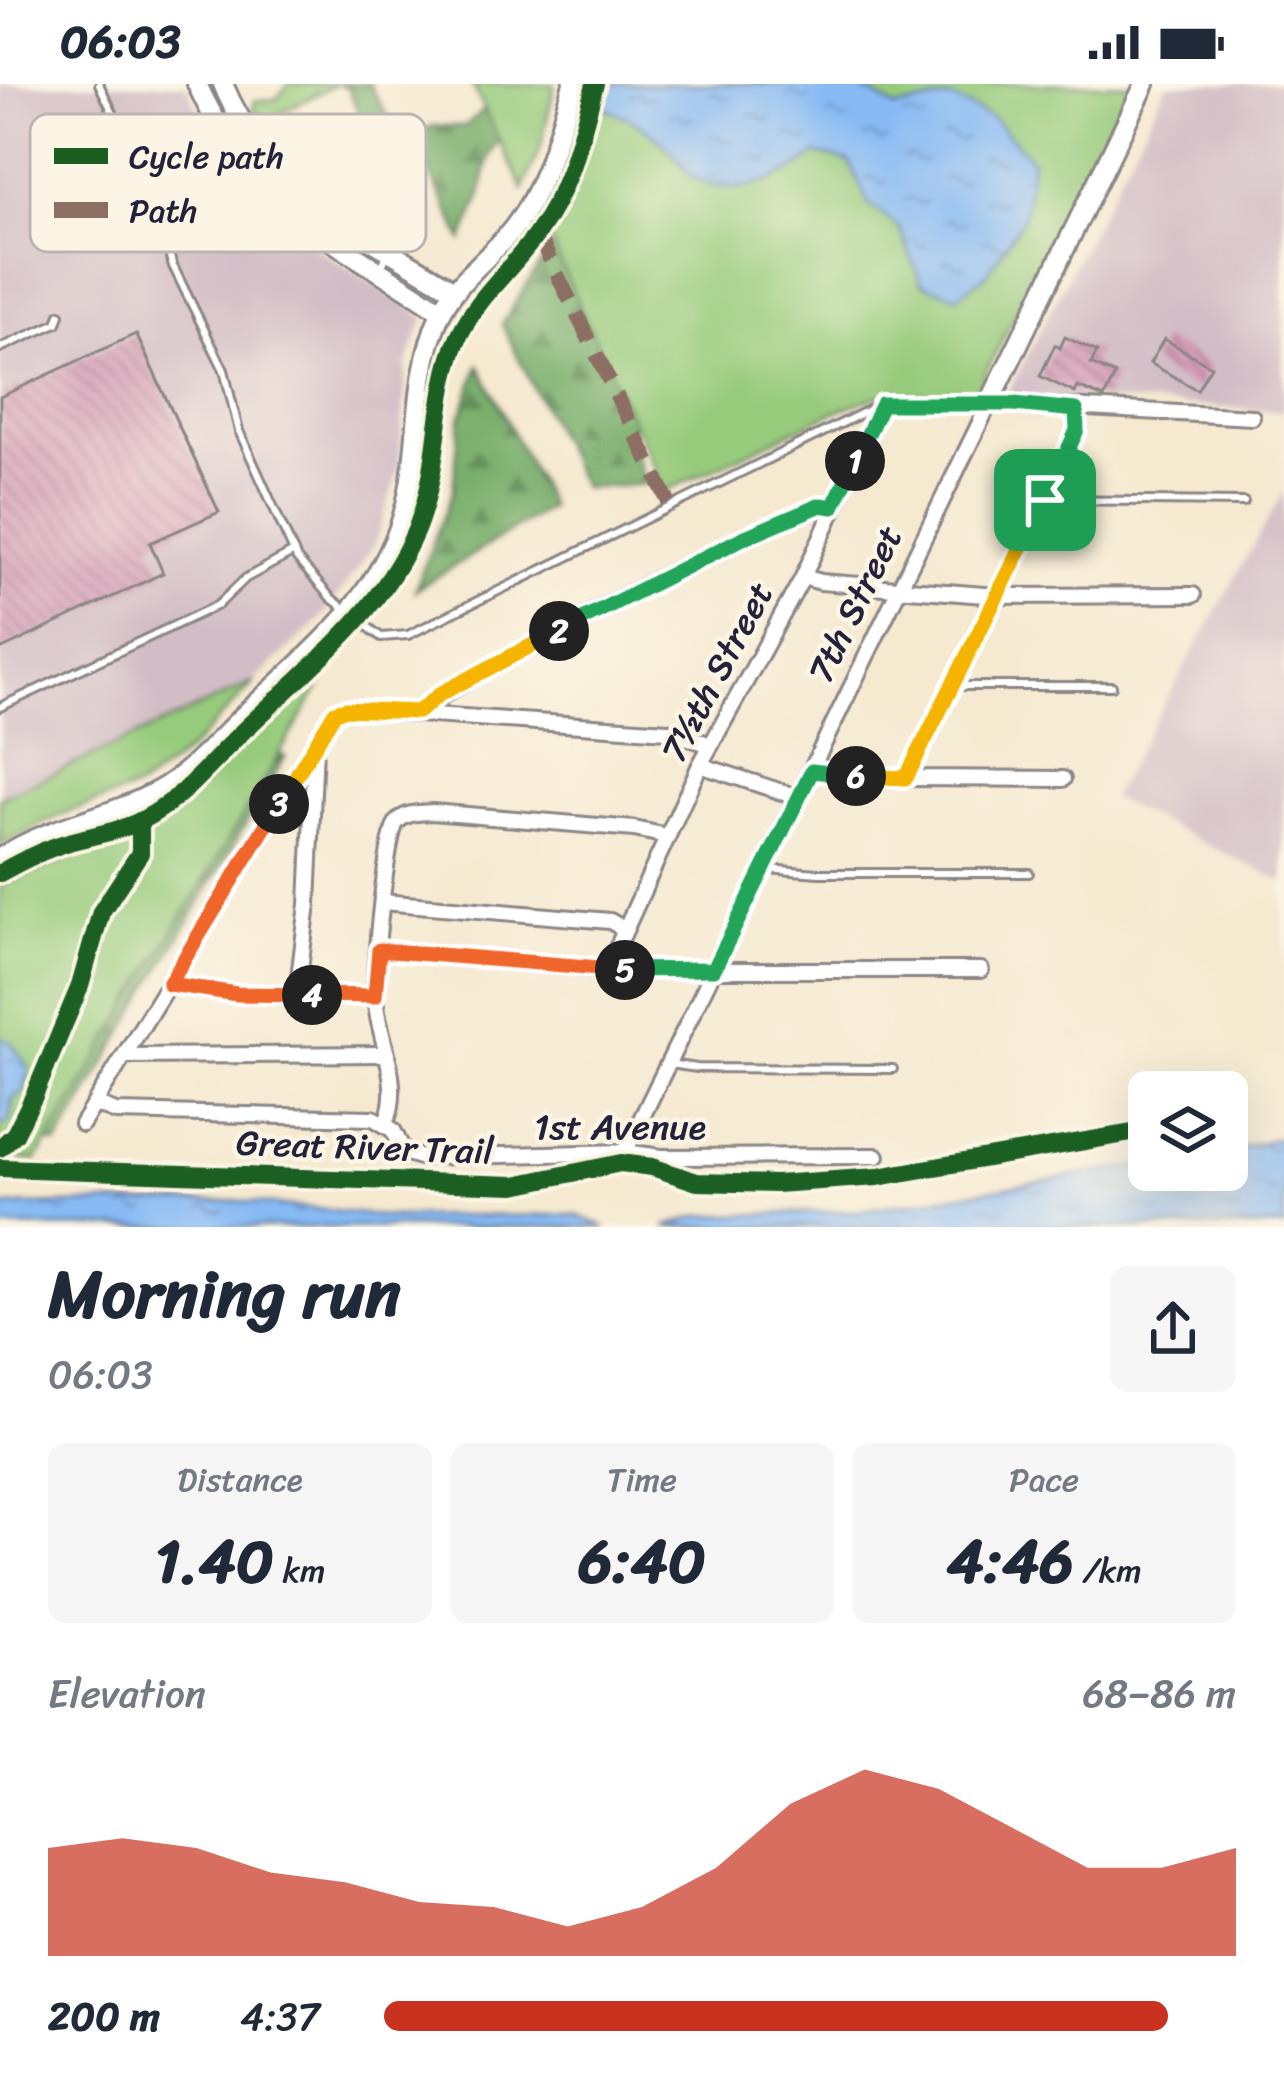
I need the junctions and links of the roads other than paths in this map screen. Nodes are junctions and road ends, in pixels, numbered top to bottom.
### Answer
1 (100, 84) edge
2 (196, 84) edge
3 (223, 84) edge
4 (573, 84) edge
5 (1145, 84) edge
6 (114, 114) edge
7 (213, 114) edge
8 (239, 114) edge
9 (168, 252) edge
10 (348, 252) edge
11 (389, 252) joint
12 (378, 272) junction
13 (454, 290) junction
14 (441, 311) junction
15 (60, 314) dead end
16 (0, 348) edge
17 (882, 404) junction
18 (988, 404) junction
19 (1076, 410) junction
20 (1252, 417) dead end
21 (1045, 500) junction
22 (1244, 502) dead end
23 (833, 507) junction
24 (294, 552) junction
25 (803, 577) junction
26 (899, 589) junction
27 (997, 596) junction
28 (1192, 596) dead end
29 (349, 613) junction
30 (952, 686) junction
31 (1112, 686) dead end
32 (0, 707) edge
33 (418, 712) junction
34 (316, 742) junction
35 (711, 745) junction
36 (700, 765) junction
37 (812, 771) junction
38 (906, 778) junction
39 (1063, 779) dead end
40 (797, 797) junction
41 (668, 836) junction
42 (0, 858) edge
43 (763, 868) junction
44 (1029, 873) dead end
45 (382, 902) junction
46 (624, 928) junction
47 (379, 950) junction
48 (714, 969) junction
49 (607, 970) junction
50 (981, 970) dead end
51 (169, 984) junction
52 (297, 994) junction
53 (375, 996) junction
54 (387, 1054) junction
55 (126, 1056) junction
56 (668, 1064) junction
57 (893, 1069) dead end
58 (95, 1104) junction
59 (82, 1124) dead end
60 (385, 1124) junction
61 (625, 1152) junction
62 (877, 1156) dead end

1 - 6 lane
2 - 7 street
3 - 8 street
4 - 13 street
5 - 18 street, 7th Street
9 - 24 lane
10 - 12 street
11 - 12 lane
11 - 13 street
12 - 14 street
13 - 14 street
14 - 29 street
15 - 16 lane
17 - 18 street
17 - 23 street, 7½th Street
17 - 29 lane
18 - 19 street
18 - 26 street, 7th Street
19 - 20 street
19 - 21 lane
21 - 22 lane
21 - 27 lane
23 - 25 street, 7½th Street
23 - 33 street
24 - 29 lane
24 - 32 lane
25 - 26 street
25 - 35 street, 7½th Street
26 - 27 street
26 - 37 street, 7th Street
27 - 28 street
27 - 30 lane
29 - 42 street
30 - 31 lane
30 - 38 lane
33 - 34 street
33 - 35 street
34 - 51 street
34 - 52 street
35 - 36 street, 7½th Street
36 - 40 street
36 - 41 street, 7½th Street
37 - 38 street
37 - 40 street, 7th Street
38 - 39 street
40 - 43 street, 7th Street
41 - 45 street
41 - 46 street, 7½th Street
43 - 44 lane
43 - 48 street, 7th Street
45 - 46 street
45 - 47 street
46 - 49 street, 7½th Street
47 - 49 street
47 - 53 street
48 - 49 street
48 - 50 street
48 - 56 street, 7th Street
51 - 52 street
51 - 55 street
52 - 53 street
53 - 54 street
54 - 55 street
54 - 60 street
55 - 58 street
56 - 57 lane
56 - 61 street, 7th Street
58 - 59 street
58 - 60 street, 1st Avenue
60 - 61 street, 1st Avenue
61 - 62 street, 1st Avenue

